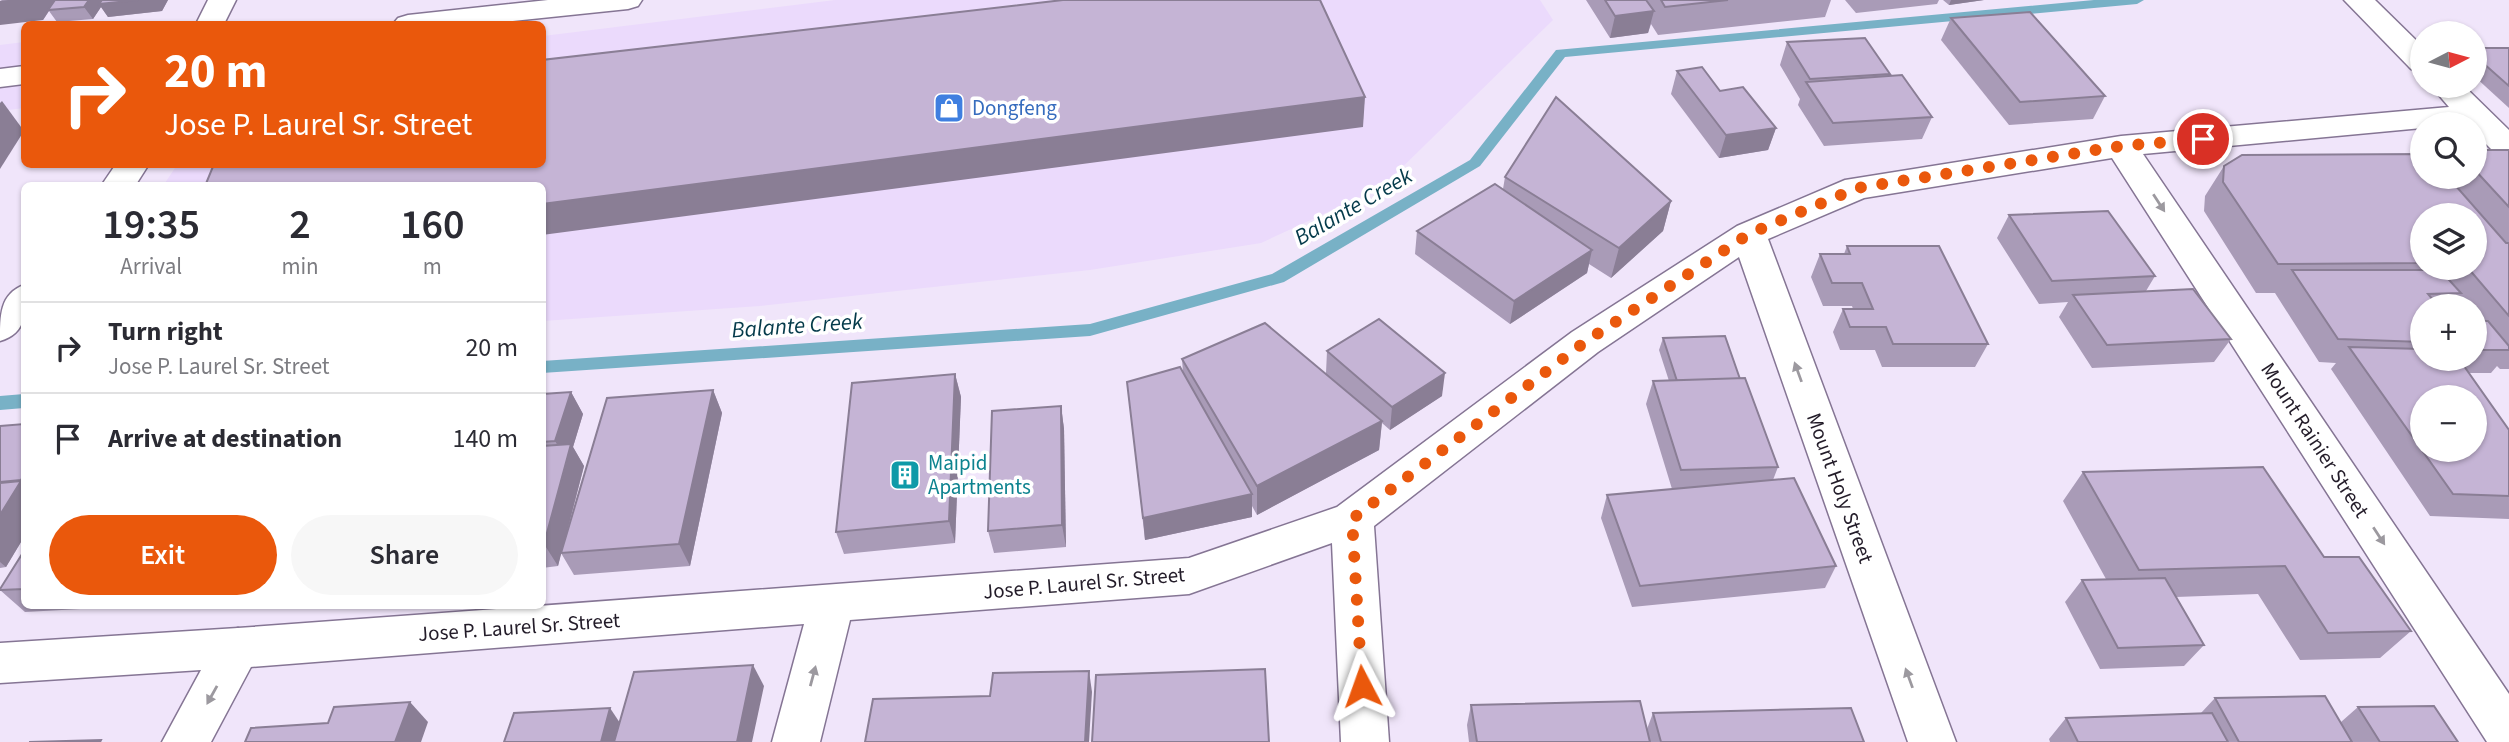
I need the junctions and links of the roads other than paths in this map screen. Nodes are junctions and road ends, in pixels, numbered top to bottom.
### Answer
1 (222, 0) edge
2 (628, 0) edge
3 (2358, 0) edge
4 (212, 21) edge
5 (436, 21) edge
6 (2410, 51) edge
7 (21, 75) edge
8 (0, 78) edge
9 (2458, 98) edge
10 (2472, 112) edge
11 (2410, 120) edge
12 (2487, 127) edge
13 (2121, 146) junction
14 (2509, 148) edge
15 (1749, 234) junction
16 (21, 302) edge
17 (0, 328) edge
18 (1352, 519) junction
19 (832, 604) junction
20 (238, 648) junction
21 (0, 663) edge
22 (2509, 734) edge
23 (186, 742) edge
24 (796, 742) edge
25 (1365, 742) edge
26 (1932, 742) edge

1 - 4 street
2 - 5 street
3 - 6 street
7 - 8 street
9 - 10 street
11 - 13 street, Jose P. Laurel Sr. Street
12 - 14 street
13 - 15 street, Jose P. Laurel Sr. Street
13 -> 22 street, Mount Rainier Street
15 - 18 street, Jose P. Laurel Sr. Street
26 -> 15 street, Mount Holy Street
16 - 17 street
18 - 19 street, Jose P. Laurel Sr. Street
18 - 25 street
19 - 20 street, Jose P. Laurel Sr. Street
24 -> 19 street
20 - 21 street, Jose P. Laurel Sr. Street
20 -> 23 street

